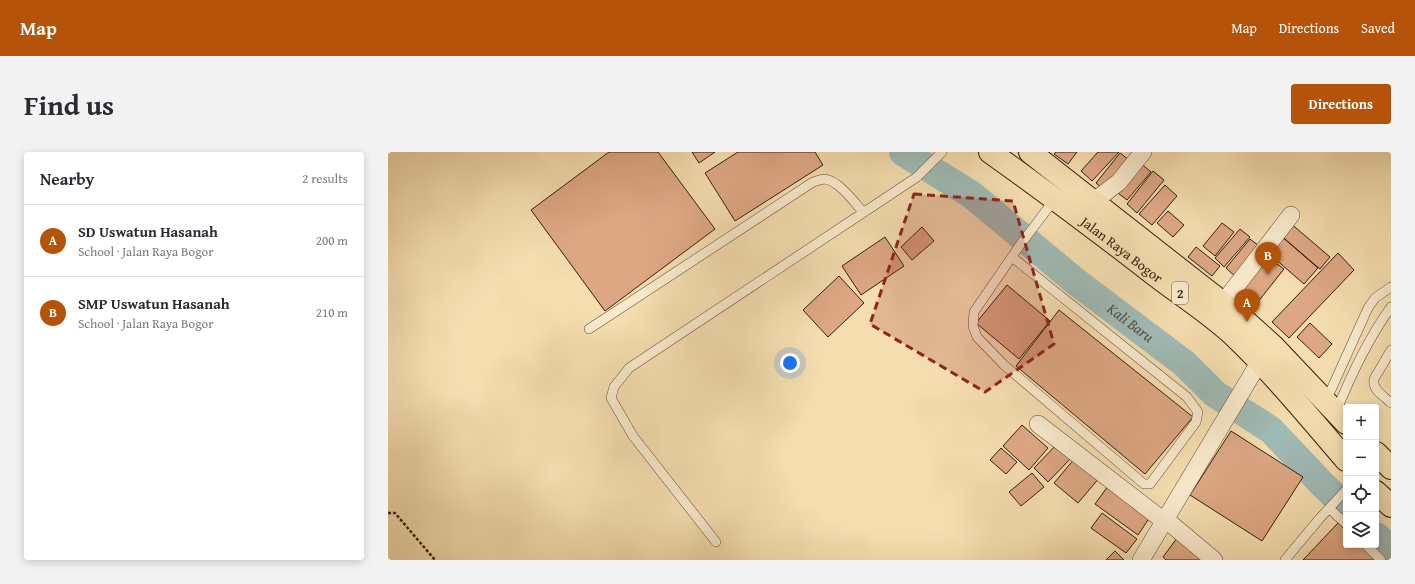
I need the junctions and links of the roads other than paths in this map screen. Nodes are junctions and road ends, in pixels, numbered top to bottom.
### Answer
1 (942, 152) edge
2 (990, 152) edge
3 (1030, 152) edge
4 (1143, 152) edge
5 (1055, 199) junction
6 (1094, 201) junction
7 (863, 212) junction
8 (1291, 215) dead end
9 (1012, 257) junction
10 (1391, 287) edge
11 (1223, 303) junction
12 (1391, 307) edge
13 (589, 329) dead end
14 (1391, 350) edge
15 (1267, 354) junction
16 (1391, 403) edge
17 (1336, 412) edge
18 (1038, 424) dead end
19 (1343, 456) edge
20 (1379, 456) edge
21 (1391, 468) edge
22 (1343, 493) edge
23 (1379, 495) edge
24 (1331, 506) junction
25 (1391, 506) edge
26 (1164, 520) junction
27 (1343, 520) edge
28 (716, 542) dead end
29 (1369, 548) edge
30 (1141, 560) edge
31 (1214, 560) edge
32 (1285, 560) edge
33 (1381, 560) edge

1 - 7 lane
2 - 5 highway, Jalan Raya Bogor / 2
3 - 6 highway, Jalan Raya Bogor / 2
4 - 6 street
5 - 9 lane
5 - 15 highway, Jalan Raya Bogor / 2
6 - 11 highway, Jalan Raya Bogor / 2
7 - 13 lane
7 - 28 lane
8 - 11 street
9 - 9 lane
10 - 17 lane
11 - 15 highway, Jalan Raya Bogor / 2
12 - 17 lane
14 - 16 lane
15 - 17 highway, Jalan Raya Bogor / 2
15 - 19 highway, Jalan Raya Bogor / 2
15 - 26 street
18 - 26 street
20 - 21 highway
22 - 24 lane
23 - 25 highway
24 - 27 lane
24 - 32 lane
26 - 30 street
26 - 31 street
29 - 33 lane

